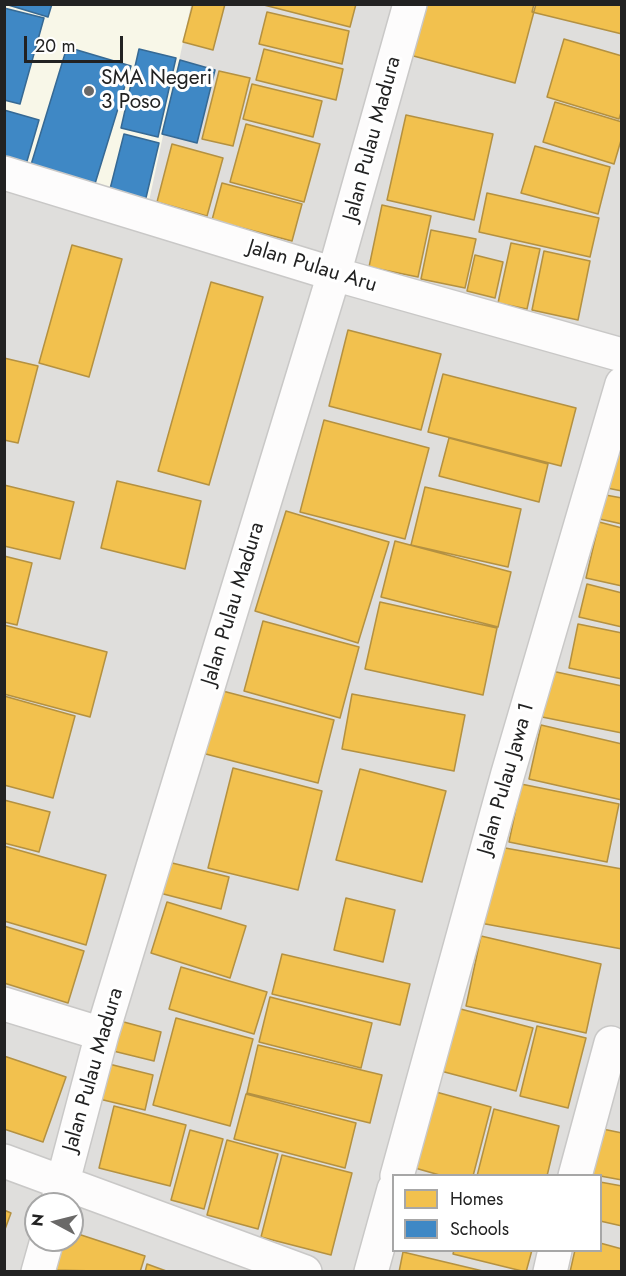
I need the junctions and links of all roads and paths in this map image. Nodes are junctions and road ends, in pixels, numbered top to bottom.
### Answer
1 (410, 4) edge
2 (4, 173) edge
3 (334, 274) junction
4 (621, 355) edge
5 (621, 384) edge
6 (4, 1004) edge
7 (102, 1034) junction
8 (611, 1043) dead end
9 (4, 1161) edge
10 (398, 1174) edge
11 (576, 1174) edge
12 (60, 1192) edge
13 (392, 1193) edge
14 (84, 1200) edge
15 (44, 1252) edge
16 (555, 1252) edge
17 (38, 1272) edge
18 (305, 1272) edge
19 (371, 1272) edge
20 (550, 1272) edge

1 - 3 street, Jalan Pulau Madura
2 - 3 street, Jalan Pulau Aru
3 - 4 street, Jalan Pulau Aru
3 - 7 street, Jalan Pulau Madura
5 - 10 street, Jalan Pulau Jawa 1
6 - 7 street
7 - 12 street, Jalan Pulau Madura
8 - 11 street
9 - 12 street
13 - 19 street
14 - 18 street
15 - 17 street
16 - 20 street

